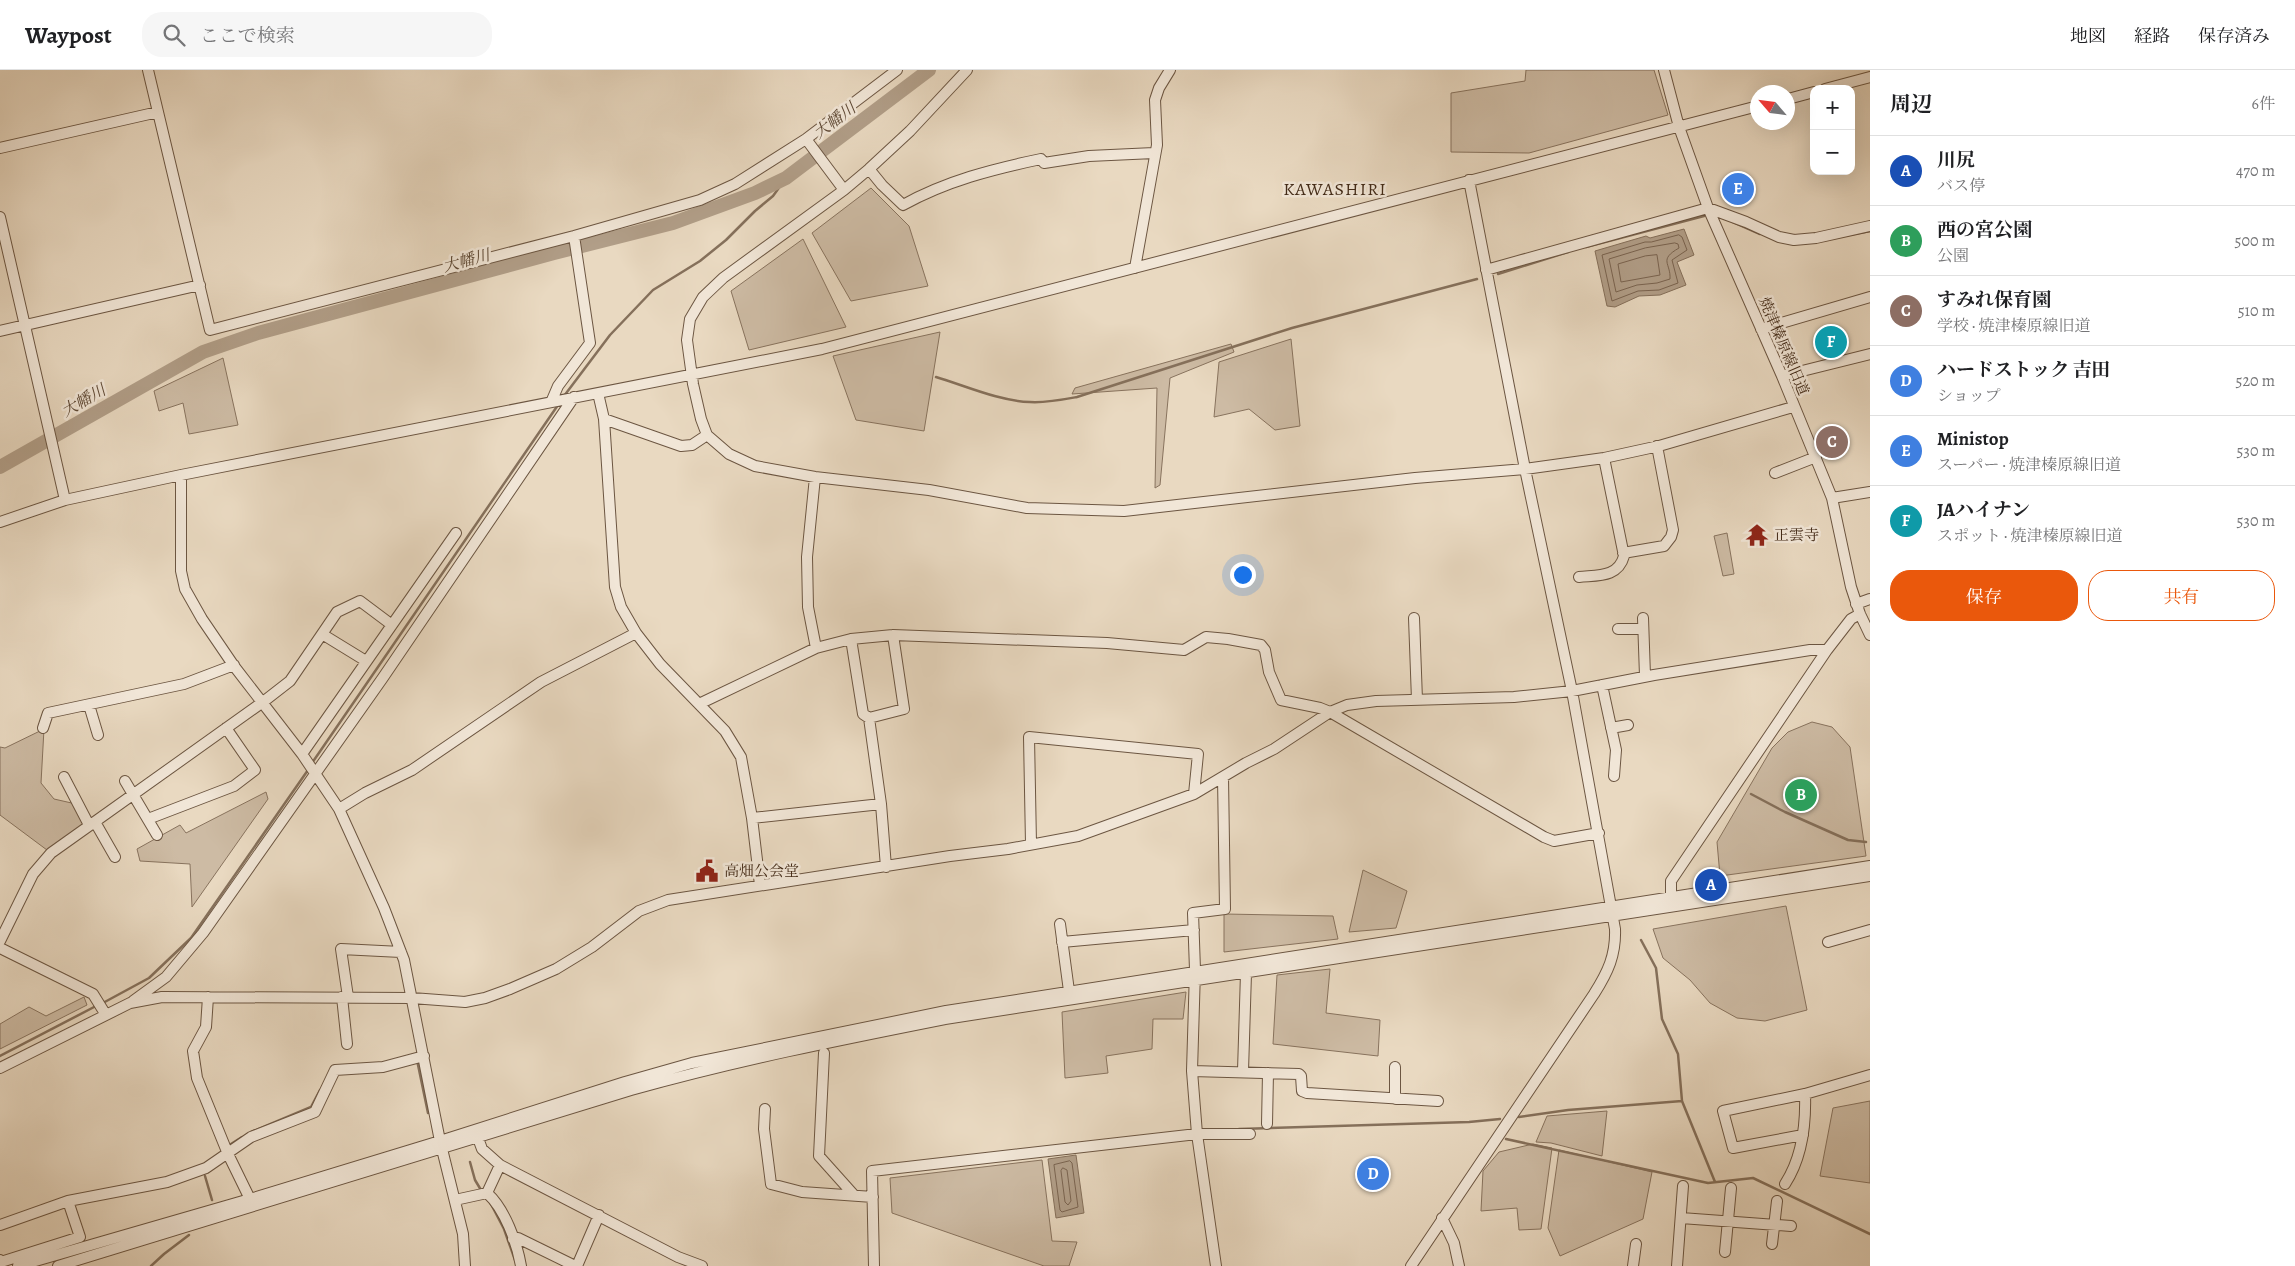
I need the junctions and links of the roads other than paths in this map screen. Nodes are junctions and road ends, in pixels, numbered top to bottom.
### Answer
1 (148, 70) edge
2 (897, 70) edge
3 (967, 70) edge
4 (1170, 70) edge
5 (1664, 70) edge
6 (1870, 77) edge
7 (1840, 85) edge
8 (1810, 93) edge
9 (1795, 97) edge
10 (1750, 108) edge
11 (158, 112) junction
12 (1679, 127) junction
13 (806, 139) junction
14 (0, 148) edge
15 (1154, 153) junction
16 (869, 169) junction
17 (1469, 180) junction
18 (844, 190) junction
19 (1708, 208) junction
20 (0, 217) edge
21 (1870, 226) edge
22 (574, 236) junction
23 (1135, 268) junction
24 (1486, 270) junction
25 (200, 286) junction
26 (1870, 297) edge
27 (26, 326) junction
28 (1761, 329) junction
29 (0, 331) edge
30 (1870, 354) edge
31 (692, 374) junction
32 (1782, 376) junction
33 (598, 392) junction
34 (572, 397) junction
35 (554, 400) junction
36 (1794, 407) junction
37 (604, 419) junction
38 (707, 435) junction
39 (1656, 446) junction
40 (1816, 457) junction
41 (1604, 458) junction
42 (1525, 468) junction
43 (1775, 473) dead end
44 (181, 475) junction
45 (816, 477) junction
46 (1870, 492) edge
47 (1832, 498) junction
48 (65, 500) junction
49 (0, 522) edge
50 (456, 533) dead end
51 (1623, 553) junction
52 (1578, 577) dead end
53 (1870, 599) edge
54 (1858, 609) junction
55 (1414, 618) dead end
56 (392, 624) junction
57 (1618, 630) dead end
58 (322, 634) junction
59 (636, 634) junction
60 (893, 635) junction
61 (1870, 635) edge
62 (851, 639) junction
63 (816, 648) junction
64 (1827, 650) junction
65 (366, 661) junction
66 (234, 665) junction
67 (1645, 676) junction
68 (1602, 685) junction
69 (1572, 691) junction
70 (1418, 700) junction
71 (263, 702) junction
72 (699, 704) junction
73 (89, 706) junction
74 (1330, 712) junction
75 (869, 718) junction
76 (1628, 724) dead end
77 (43, 728) dead end
78 (226, 728) junction
79 (1611, 728) junction
80 (98, 735) dead end
81 (303, 757) junction
82 (315, 773) junction
83 (1614, 776) dead end
84 (64, 777) dead end
85 (1223, 777) junction
86 (125, 781) dead end
87 (134, 794) junction
88 (1194, 794) junction
89 (881, 804) junction
90 (339, 809) junction
91 (752, 818) junction
92 (148, 819) junction
93 (92, 823) junction
94 (1599, 833) junction
95 (157, 835) dead end
96 (1031, 844) junction
97 (115, 857) dead end
98 (1870, 866) edge
99 (886, 867) junction
100 (1870, 876) edge
101 (760, 886) junction
102 (1671, 896) junction
103 (1612, 911) junction
104 (1060, 924) dead end
105 (1194, 930) junction
106 (1870, 930) edge
107 (0, 940) edge
108 (1062, 942) junction
109 (1828, 942) dead end
110 (0, 948) edge
111 (401, 952) junction
112 (1196, 970) junction
113 (1246, 973) junction
114 (1195, 981) junction
115 (1069, 991) junction
116 (345, 997) junction
117 (208, 998) junction
118 (412, 998) junction
119 (130, 1003) junction
120 (102, 1008) junction
121 (347, 1044) dead end
122 (824, 1053) dead end
123 (424, 1056) junction
124 (1395, 1067) dead end
125 (0, 1068) edge
126 (1192, 1071) junction
127 (1244, 1072) junction
128 (1268, 1073) junction
129 (1870, 1075) edge
130 (1805, 1094) junction
131 (1395, 1099) junction
132 (1438, 1101) dead end
133 (765, 1109) dead end
134 (1267, 1124) dead end
135 (1197, 1134) junction
136 (1250, 1134) dead end
137 (1803, 1135) junction
138 (478, 1138) junction
139 (441, 1145) junction
140 (228, 1154) junction
141 (500, 1165) junction
142 (1785, 1184) dead end
143 (1683, 1186) dead end
144 (1731, 1188) dead end
145 (487, 1193) junction
146 (853, 1194) junction
147 (873, 1196) junction
148 (250, 1199) junction
149 (455, 1200) junction
150 (68, 1201) junction
151 (1777, 1201) dead end
152 (599, 1215) junction
153 (1442, 1218) junction
154 (1681, 1218) junction
155 (1728, 1221) junction
156 (1774, 1225) junction
157 (0, 1226) edge
158 (1791, 1226) dead end
159 (80, 1237) junction
160 (513, 1238) junction
161 (1636, 1244) dead end
162 (1772, 1244) dead end
163 (85, 1248) junction
164 (1725, 1252) dead end
165 (0, 1260) edge
166 (18, 1266) edge
167 (58, 1266) edge
168 (465, 1266) edge
169 (521, 1266) edge
170 (576, 1266) edge
171 (702, 1266) edge
172 (874, 1266) edge
173 (1216, 1266) edge
174 (1411, 1266) edge
175 (1459, 1266) edge
176 (1633, 1266) edge
177 (1677, 1266) edge

1 - 11 street
2 - 13 street
3 - 16 street
4 - 15 street
5 - 12 street, 焼津榛原線旧道
6 - 7 street
8 - 9 street
10 - 12 street
11 - 14 street
11 - 25 street
12 - 17 street
12 - 19 street, 焼津榛原線旧道
13 - 18 street
13 - 22 street
15 - 16 street
15 - 23 street
16 - 18 street
17 - 23 street
17 - 24 street
18 - 31 street
19 - 21 street
19 - 24 street
19 - 28 street, 焼津榛原線旧道
20 - 27 street
22 - 25 street
22 - 35 street
23 - 31 street
24 - 42 street
25 - 27 street
26 - 28 street
27 - 29 street
27 - 48 street
28 - 32 street, 焼津榛原線旧道
30 - 32 street
31 - 33 street
31 - 38 street
32 - 36 street, 焼津榛原線旧道
33 - 34 street
33 - 37 street
34 - 35 street
34 - 82 street
35 - 44 street
36 - 39 street
36 - 40 street, 焼津榛原線旧道
37 - 38 street
37 - 59 street
38 - 45 street
39 - 41 street
39 - 51 street
40 - 43 street
40 - 47 street, 焼津榛原線旧道
41 - 42 street
41 - 51 street
42 - 45 street
42 - 69 street
44 - 48 street
44 - 66 street
45 - 63 street
46 - 47 street
47 - 54 street, 焼津榛原線旧道
48 - 49 street
50 - 56 street
51 - 52 street
53 - 54 street
54 - 61 street, 焼津榛原線旧道
54 - 64 street
55 - 70 street
56 - 58 street
56 - 65 street
57 - 67 street
58 - 65 street
58 - 71 street
59 - 72 street
59 - 90 street
60 - 62 street
60 - 74 street
60 - 75 street
62 - 63 street
62 - 75 street
63 - 72 street
64 - 67 street
64 - 102 street
65 - 81 street
66 - 71 street
66 - 73 street
67 - 68 street
68 - 69 street
68 - 79 street
69 - 70 street
69 - 94 street
70 - 74 street
71 - 78 street
71 - 81 street
72 - 91 street
73 - 77 street
73 - 80 street
74 - 85 street
74 - 94 street
75 - 89 street
76 - 79 street
78 - 87 street
78 - 92 street
79 - 83 street
81 - 82 street
82 - 90 street
82 - 119 street
84 - 93 street
85 - 88 street
85 - 105 street
86 - 87 street
87 - 92 street
87 - 93 street
88 - 96 street
88 - 96 street
89 - 91 street
89 - 99 street
90 - 111 street
91 - 101 street
92 - 95 street
93 - 97 street
93 - 107 street
94 - 103 street
96 - 99 street
98 - 102 street
99 - 101 street
100 - 103 street
101 - 118 street
102 - 103 street
103 - 112 street
103 - 113 street
103 - 153 street
104 - 108 street
105 - 108 street
105 - 112 street
106 - 109 street
108 - 115 street
110 - 120 street
111 - 116 street
111 - 118 street
112 - 114 street
112 - 115 street
113 - 114 street
113 - 127 street
114 - 126 street
114 - 138 street
115 - 139 street
116 - 117 street
116 - 118 street
116 - 121 street
117 - 119 street
117 - 140 street
118 - 123 street
119 - 120 street
120 - 125 street
122 - 146 street
123 - 139 street
123 - 140 street
124 - 131 street
126 - 127 street
126 - 135 street
127 - 128 street
128 - 131 street
128 - 134 street
129 - 130 street
130 - 137 street
130 - 137 street
131 - 132 street
133 - 146 street
135 - 136 street
135 - 147 street
135 - 173 street
137 - 142 street
138 - 139 street
138 - 141 street
139 - 148 street
139 - 149 street
139 - 167 street
140 - 148 street
140 - 150 street
141 - 145 street
141 - 152 street
143 - 154 street
144 - 155 street
145 - 149 street
145 - 160 street
146 - 147 street
147 - 172 street
148 - 163 street
149 - 168 street
150 - 157 street
150 - 159 street
151 - 156 street
152 - 170 street
152 - 171 street
153 - 174 street
153 - 175 street
154 - 155 street
154 - 177 street
155 - 156 street
155 - 164 street
156 - 158 street
156 - 162 street
159 - 163 street
159 - 165 street
160 - 169 street
160 - 170 street
161 - 176 street
163 - 166 street

